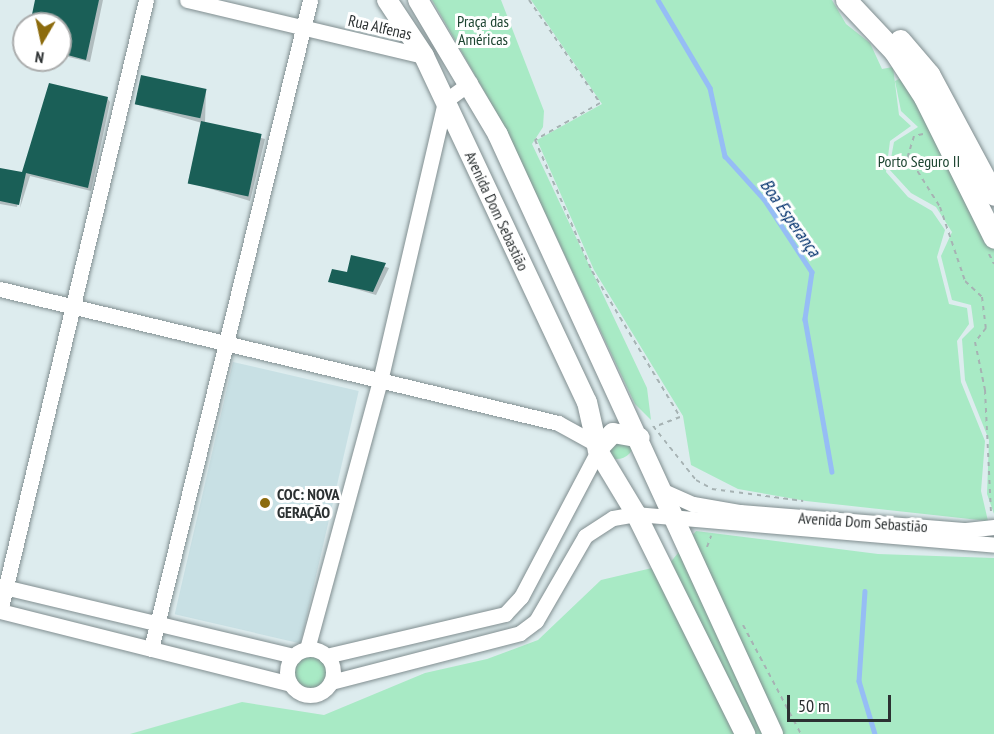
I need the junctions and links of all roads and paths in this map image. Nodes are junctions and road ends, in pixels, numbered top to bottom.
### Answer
1 (146, 0) edge
2 (188, 0) edge
3 (310, 0) edge
4 (387, 0) edge
5 (418, 0) edge
6 (529, 0) edge
7 (846, 0) edge
8 (866, 0) edge
9 (304, 28) junction
10 (424, 56) junction
11 (470, 84) junction
12 (445, 101) junction
13 (931, 144) dead end
14 (994, 195) edge
15 (989, 242) edge
16 (994, 264) edge
17 (0, 289) edge
18 (75, 308) junction
19 (227, 343) junction
20 (380, 381) junction
21 (640, 438) junction
22 (596, 443) junction
23 (659, 489) junction
24 (806, 501) dead end
25 (633, 509) junction
26 (672, 517) junction
27 (993, 523) edge
28 (713, 531) dead end
29 (994, 545) edge
30 (711, 558) dead end
31 (3, 587) edge
32 (0, 611) edge
33 (741, 621) dead end
34 (157, 625) junction
35 (151, 649) junction
36 (300, 653) junction
37 (326, 656) junction
38 (331, 682) junction
39 (290, 684) junction
40 (745, 734) edge
41 (773, 734) edge
42 (801, 734) edge

1 - 18 street
2 - 9 street, Rua Alfenas
3 - 9 street
4 - 10 street, Avenida Dom Sebastião
5 - 11 street, Avenida Dom Sebastião
6 - 24 path
7 - 15 main road
8 - 14 main road
9 - 10 street, Rua Alfenas
9 - 19 street
10 - 12 street, Avenida Dom Sebastião
11 - 12 street
11 - 21 street, Avenida Dom Sebastião
12 - 20 street
12 - 22 street, Avenida Dom Sebastião
13 - 27 path
15 - 16 path
17 - 18 street
18 - 19 street
18 - 31 street
19 - 20 street
19 - 34 street
20 - 22 street
20 - 36 street
21 - 22 street
21 - 23 street, Avenida Dom Sebastião
22 - 25 street, Avenida Dom Sebastião
22 - 37 street
23 - 26 street
23 - 27 street, Avenida Dom Sebastião
25 - 26 street, Avenida Dom Sebastião
25 - 38 street, Avenida Dom Sebastião
25 - 40 street, Avenida Dom Sebastião
26 - 29 street, Avenida Dom Sebastião
26 - 41 street
28 - 30 path
31 - 32 street
31 - 34 street
32 - 35 street
33 - 42 path
34 - 35 street
34 - 36 street
35 - 39 street
36 - 37 street
36 - 39 street
37 - 38 street
38 - 39 street

